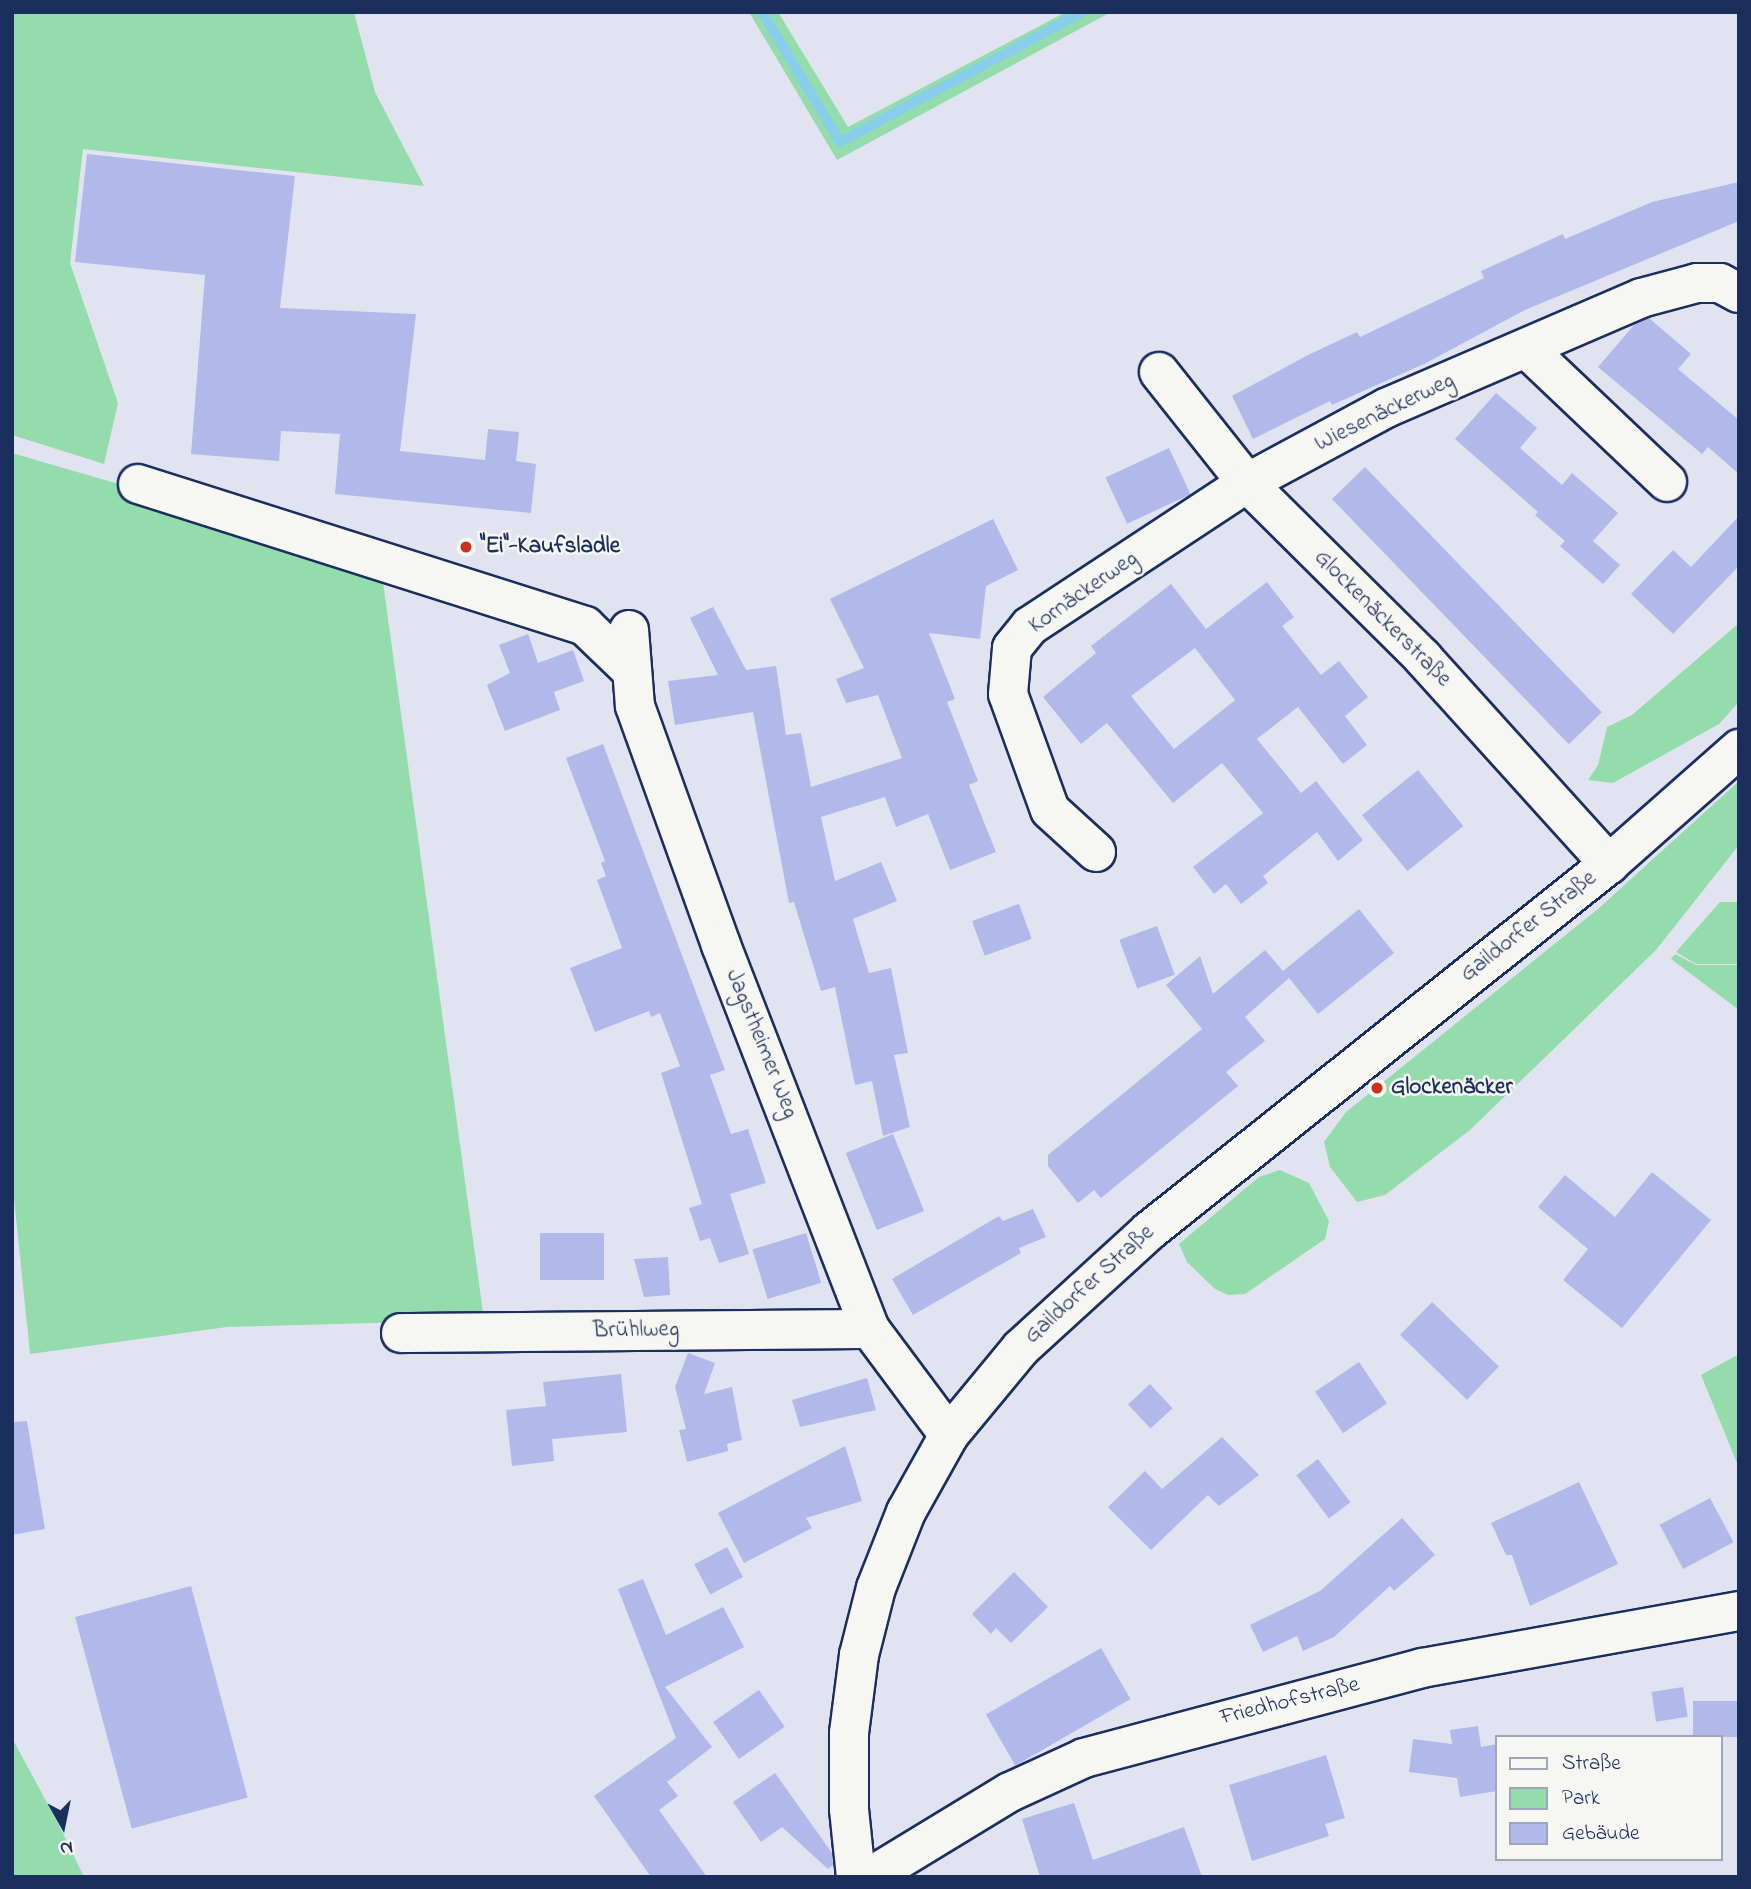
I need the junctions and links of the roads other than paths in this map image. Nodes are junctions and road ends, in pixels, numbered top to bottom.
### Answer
1 (1739, 293) edge
2 (1527, 349) junction
3 (1159, 372) dead end
4 (1667, 482) dead end
5 (1247, 483) junction
6 (138, 484) dead end
7 (629, 630) dead end
8 (632, 671) junction
9 (1739, 749) edge
10 (1096, 852) dead end
11 (1609, 864) junction
12 (870, 1329) junction
13 (401, 1333) dead end
14 (949, 1435) junction
15 (1739, 1611) edge
16 (856, 1877) edge
17 (870, 1877) edge

1 - 2 street, Wiesenäckerweg
2 - 4 street
2 - 5 street, Wiesenäckerweg
3 - 5 street, Glockenäckerstraße
5 - 10 street, Kornäckerweg
5 - 11 street, Glockenäckerstraße
6 - 8 street
7 - 8 street, Jagstheimer Weg
8 - 12 street, Jagstheimer Weg
9 - 11 street, Gaildorfer Straße
11 - 14 street, Gaildorfer Straße
12 - 13 street, Brühlweg
12 - 14 street, Jagstheimer Weg
14 - 16 street, Gaildorfer Straße
15 - 17 street, Friedhofstraße

